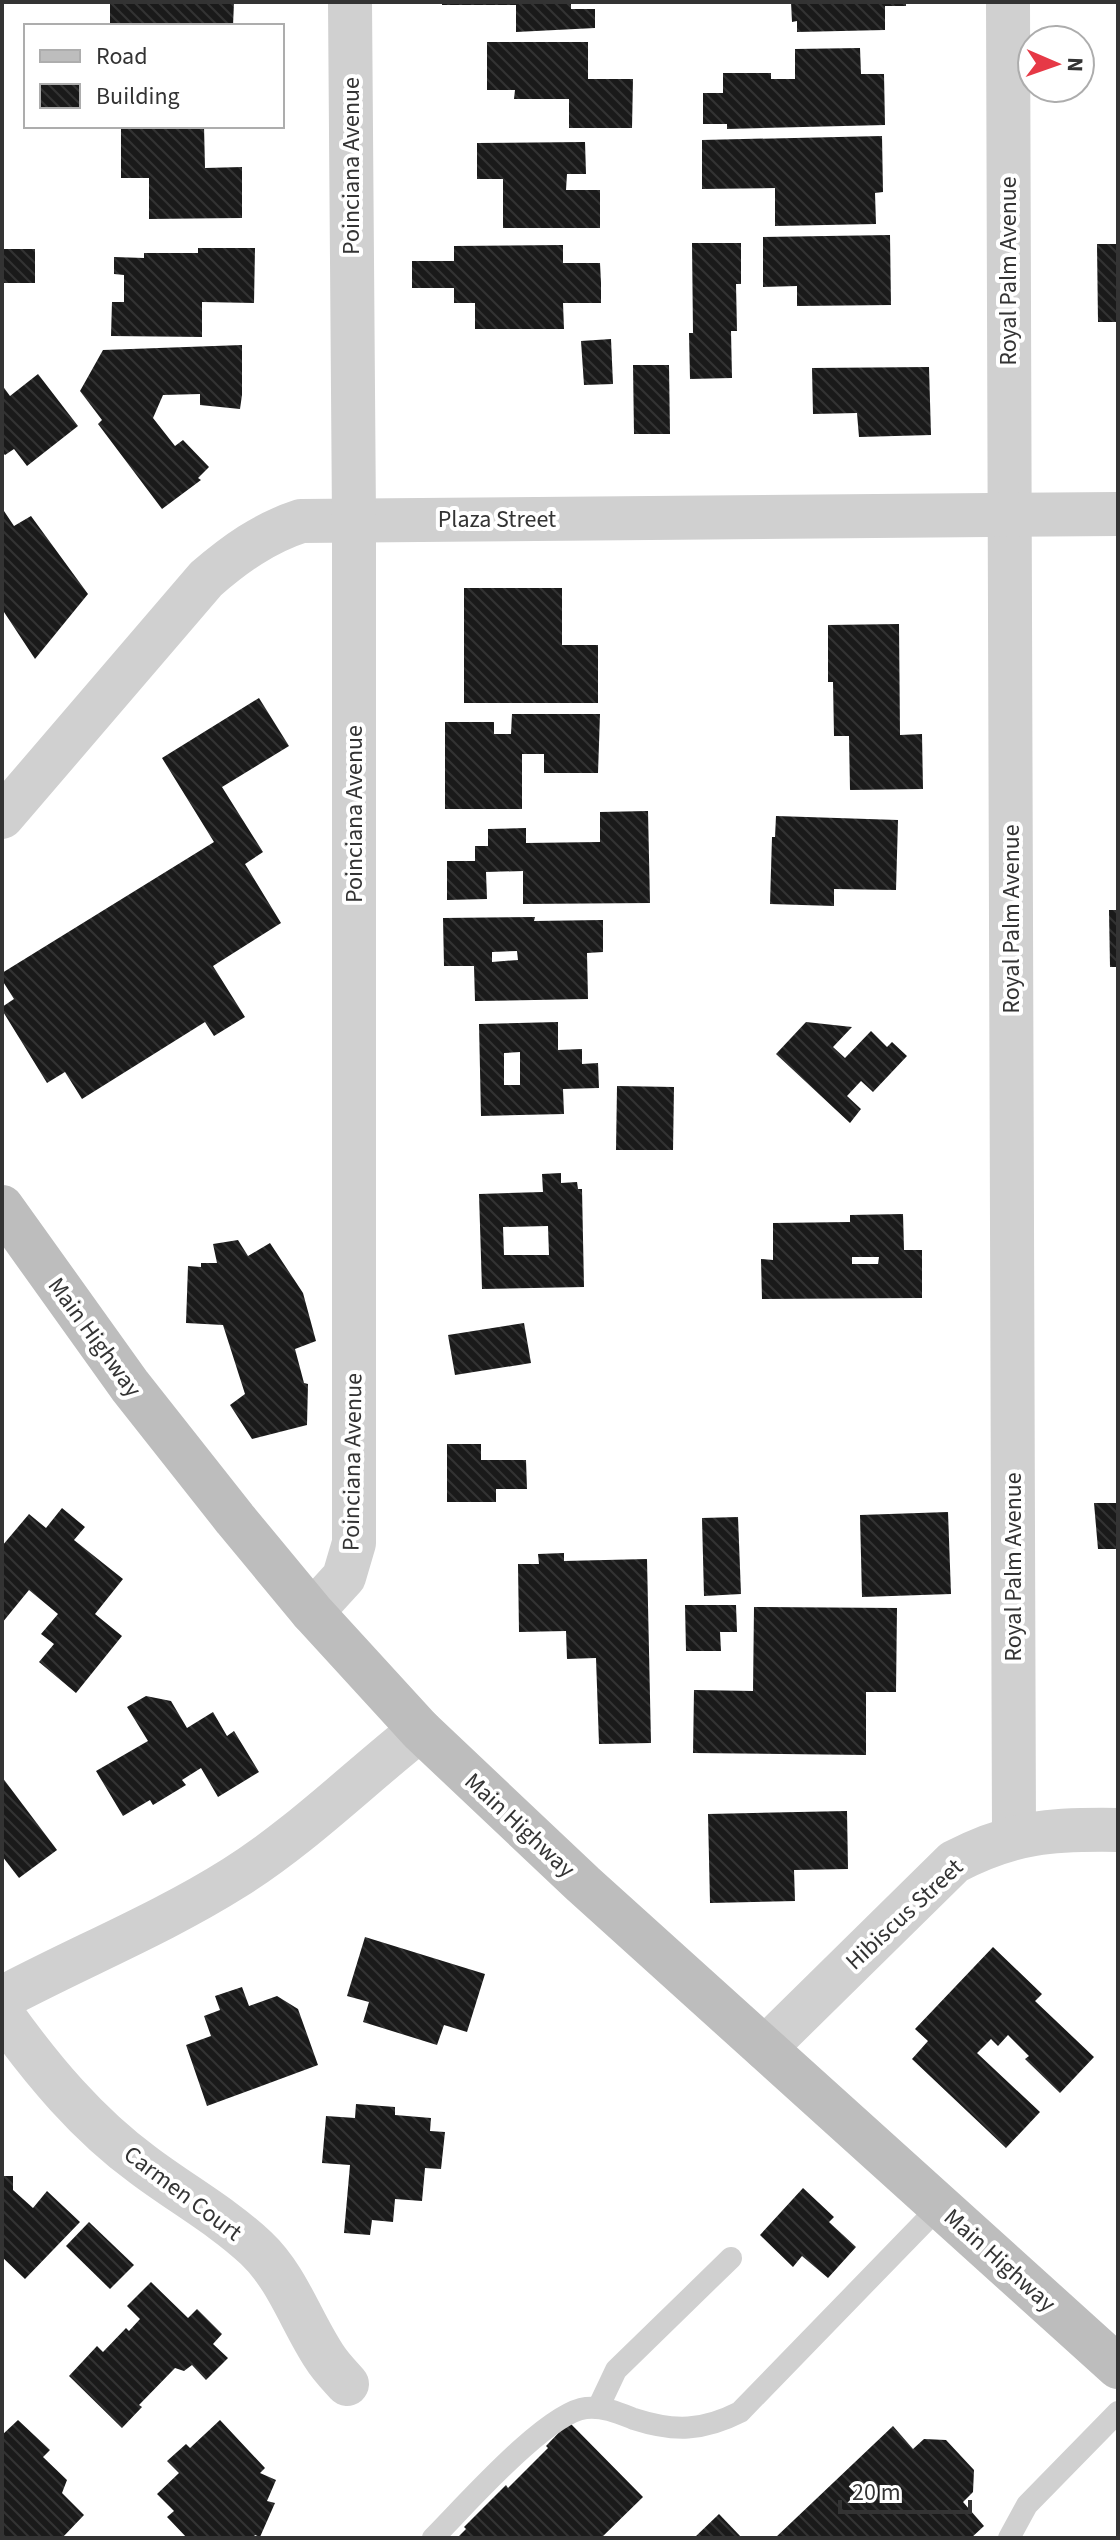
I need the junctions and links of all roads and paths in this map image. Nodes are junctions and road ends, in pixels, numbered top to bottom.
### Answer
1 (350, 2) edge
2 (1008, 2) edge
3 (1118, 514) edge
4 (1009, 515) junction
5 (354, 519) junction
6 (2, 817) edge
7 (2, 1207) edge
8 (312, 1612) junction
9 (420, 1730) junction
10 (1118, 1830) edge
11 (1014, 1836) junction
12 (2, 1998) edge
13 (2, 2014) edge
14 (765, 2048) junction
15 (940, 2206) junction
16 (731, 2258) dead end
17 (1118, 2367) edge
18 (347, 2384) dead end
19 (598, 2408) junction
20 (1118, 2412) edge
21 (433, 2538) edge
22 (1009, 2538) edge

1 - 5 street, Poinciana Avenue
2 - 4 street, Royal Palm Avenue
3 - 4 street, Plaza Street
4 - 5 street, Plaza Street
4 - 11 street, Royal Palm Avenue
5 - 6 street, Plaza Street
5 - 8 street, Poinciana Avenue
7 - 8 main road, Main Highway
8 - 9 main road, Main Highway
9 - 12 street
9 - 14 main road, Main Highway
10 - 11 street, Hibiscus Street
11 - 14 street, Hibiscus Street
13 - 18 street, Carmen Court
14 - 15 main road, Main Highway
15 - 17 main road, Main Highway
15 - 19 lane
16 - 19 lane
19 - 21 lane
20 - 22 lane

